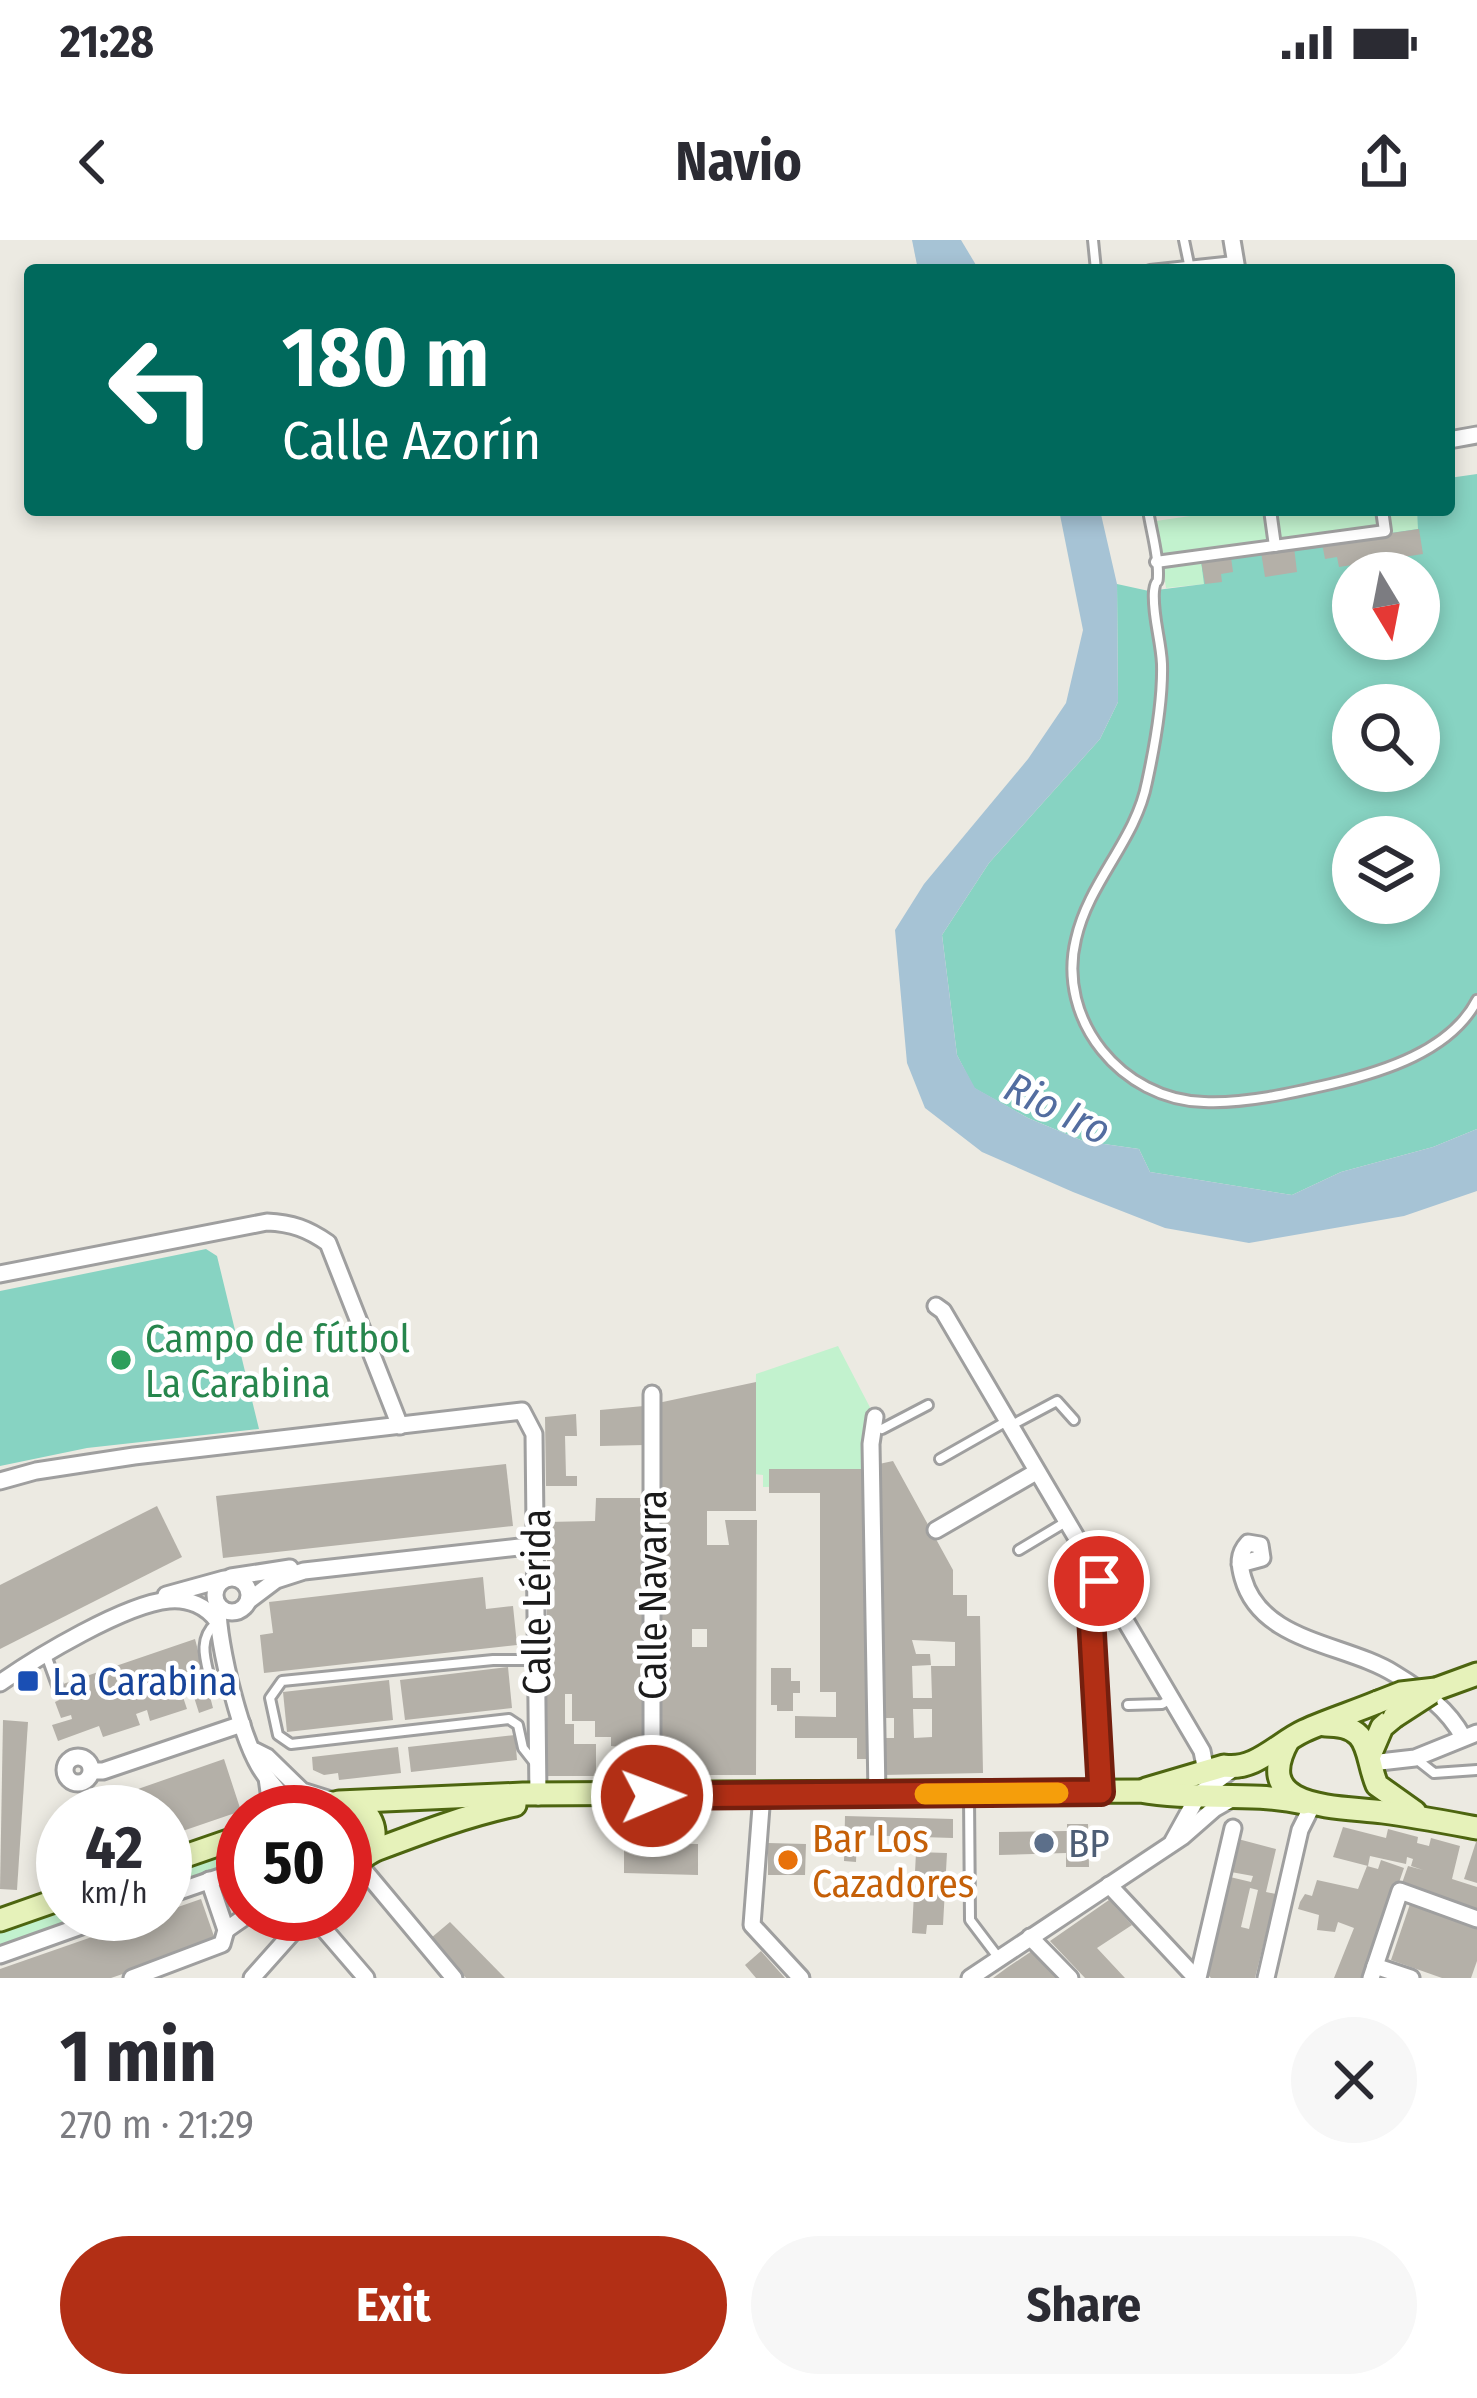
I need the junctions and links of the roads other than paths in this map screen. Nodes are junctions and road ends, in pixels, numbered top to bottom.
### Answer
1 (1184, 240) edge
2 (1189, 264) edge
3 (1149, 516) edge
4 (1271, 516) edge
5 (1383, 516) edge
6 (1275, 546) junction
7 (1156, 562) junction
8 (1477, 1000) edge
9 (0, 1274) edge
10 (936, 1306) dead end
11 (652, 1394) dead end
12 (928, 1405) dead end
13 (1075, 1420) dead end
14 (879, 1423) joint
15 (1009, 1423) junction
16 (400, 1426) junction
17 (940, 1459) dead end
18 (1036, 1472) junction
19 (0, 1481) edge
20 (1064, 1523) junction
21 (936, 1530) dead end
22 (537, 1545) junction
23 (1019, 1550) dead end
24 (1240, 1564) dead end
25 (304, 1571) junction
26 (227, 1578) junction
27 (1099, 1581) junction
28 (153, 1604) junction
29 (246, 1604) junction
30 (218, 1614) junction
31 (224, 1648) junction
32 (46, 1654) junction
33 (537, 1660) junction
34 (1477, 1674) edge
35 (0, 1683) edge
36 (211, 1683) dead end
37 (58, 1688) dead end
38 (1171, 1699) junction
39 (1128, 1705) dead end
40 (1386, 1710) junction
41 (242, 1724) junction
42 (1317, 1726) junction
43 (1470, 1735) edge
44 (1289, 1740) junction
45 (255, 1751) junction
46 (1415, 1759) junction
47 (1371, 1762) junction
48 (537, 1764) junction
49 (1232, 1768) junction
50 (1477, 1770) edge
51 (92, 1771) dead end
52 (1206, 1771) junction
53 (267, 1778) junction
54 (268, 1785) edge
55 (273, 1785) edge
56 (296, 1785) edge
57 (1101, 1792) junction
58 (1150, 1793) junction
59 (762, 1794) junction
60 (877, 1794) junction
61 (1199, 1794) junction
62 (1242, 1794) junction
63 (969, 1795) junction
64 (652, 1796) junction
65 (538, 1797) junction
66 (372, 1804) edge
67 (1312, 1805) junction
68 (1419, 1816) junction
69 (1180, 1824) junction
70 (1233, 1828) dead end
71 (1477, 1828) edge
72 (1173, 1841) junction
73 (372, 1856) edge
74 (216, 1878) edge
75 (209, 1880) junction
76 (372, 1885) edge
77 (1109, 1885) junction
78 (192, 1886) edge
79 (216, 1901) edge
80 (36, 1907) edge
81 (1477, 1918) edge
82 (0, 1920) edge
83 (1030, 1937) junction
84 (39, 1941) edge
85 (224, 1941) edge
86 (286, 1941) edge
87 (334, 1941) edge
88 (0, 1955) edge
89 (999, 1958) junction
90 (268, 1961) junction
91 (1373, 1972) edge
92 (131, 1978) edge
93 (252, 1978) edge
94 (282, 1978) edge
95 (366, 1978) edge
96 (454, 1978) edge
97 (801, 1978) edge
98 (971, 1978) edge
99 (1070, 1978) edge
100 (1197, 1978) edge
101 (1266, 1978) edge
102 (1411, 1978) edge

1 - 2 lane
3 - 7 lane
4 - 6 street
5 - 6 street
6 - 7 street
7 - 8 lane
9 - 16 street
10 - 15 street
11 - 64 street, Calle Navarra
12 - 14 lane
13 - 15 lane
14 - 60 street
15 - 17 lane
15 - 18 street
16 - 19 street
16 - 22 street, Calle Lérida
18 - 20 street
18 - 21 street
20 - 23 lane
20 - 27 street
22 - 25 street
22 - 33 street, Calle Lérida
24 - 43 street
25 - 26 street
25 - 29 street
26 - 28 street
26 - 29 street
26 - 30 street
27 - 38 street
27 - 57 street
28 - 30 street
28 - 32 street
29 - 30 street
29 - 31 street
30 - 31 street
30 - 36 lane
31 - 41 street
32 - 35 street
32 - 37 lane
33 - 48 street, Calle Lérida
33 - 48 lane
34 - 40 main road, bridge
38 - 39 lane
38 - 52 street
40 - 42 main road
40 - 47 main road
41 - 45 street
41 - 51 street
42 - 44 main road
42 - 47 main road
43 - 46 street
44 - 49 main road
44 - 67 main road
45 - 53 street
45 - 56 street
46 - 47 street
46 - 50 lane
47 - 67 main road
47 - 68 main road
48 - 65 street, Calle Lérida
49 - 52 main road
49 - 61 street
52 - 58 main road
53 - 54 street
53 - 55 street
57 - 58 main road
57 - 63 main road
58 - 61 main road
58 - 69 street
59 - 60 main road
59 - 64 main road
59 - 97 street
60 - 63 main road
61 - 62 main road
61 - 69 street
62 - 67 main road
62 - 72 street
63 - 89 lane
64 - 65 main road
65 - 66 main road
65 - 73 main road
67 - 68 main road
67 - 101 street
68 - 71 main road
69 - 72 street
70 - 100 street
72 - 77 street
74 - 75 street
75 - 78 street
75 - 79 street
76 - 96 street
77 - 83 street
77 - 100 street
80 - 82 main road
81 - 91 street
83 - 89 street
83 - 99 street
84 - 88 street
85 - 92 street
86 - 90 street
87 - 95 street
89 - 98 street
90 - 93 street
90 - 94 street
91 - 102 street

